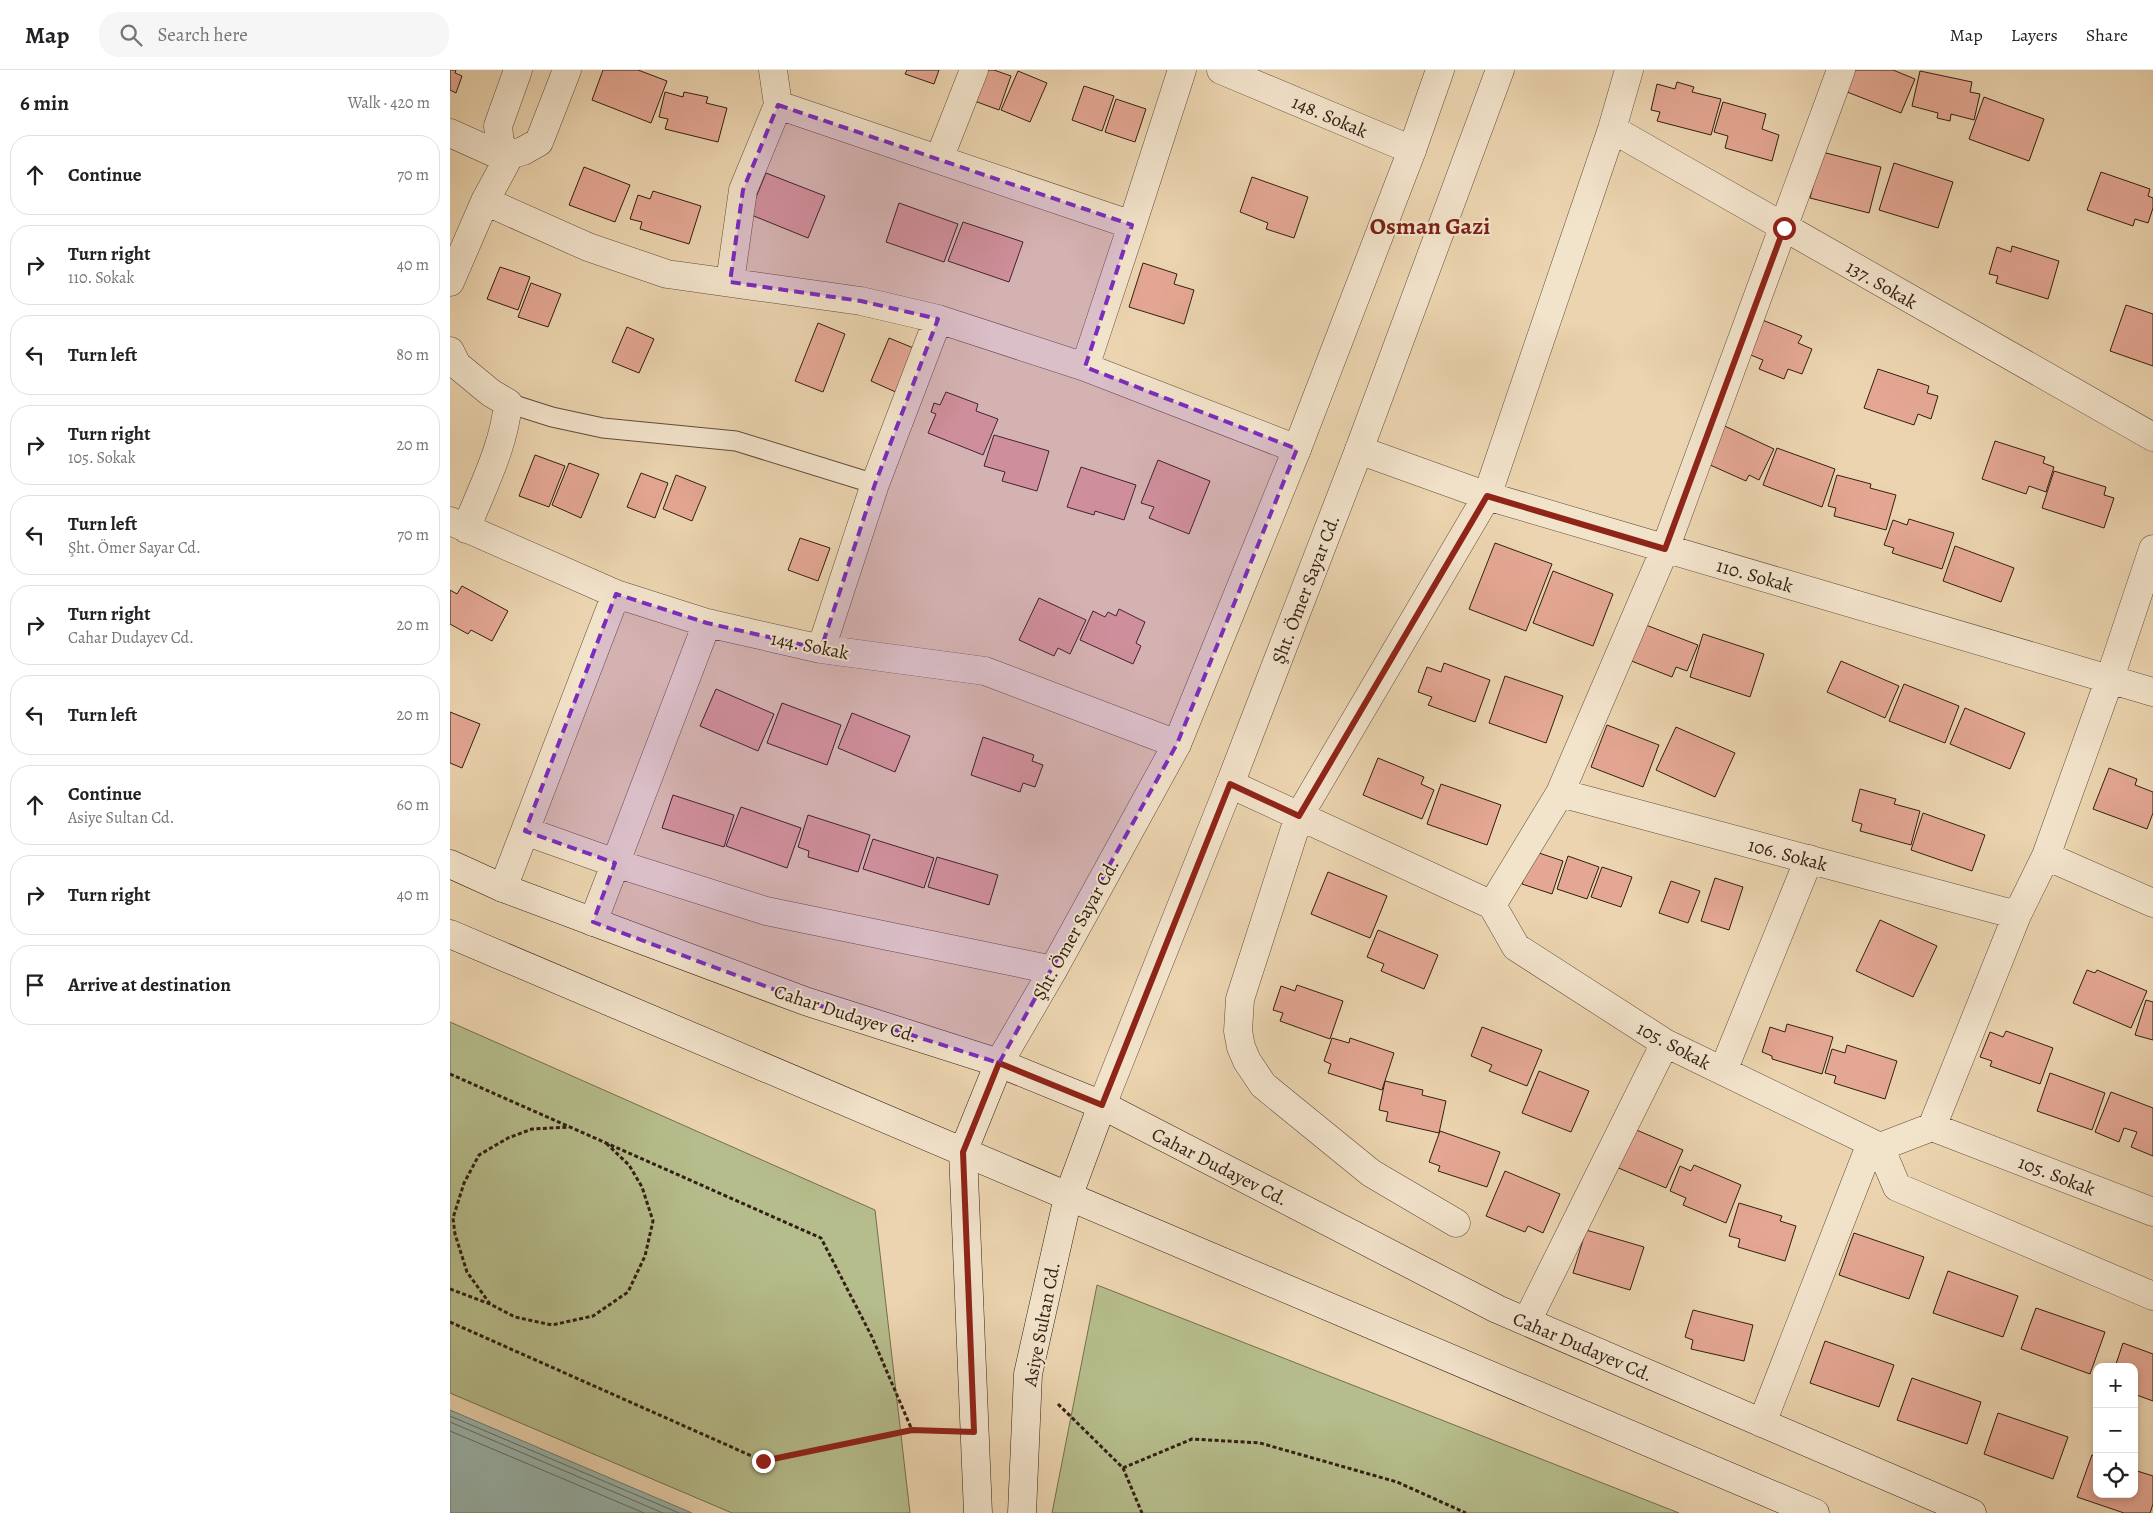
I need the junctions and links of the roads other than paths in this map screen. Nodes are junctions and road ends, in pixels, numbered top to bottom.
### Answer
1 (518, 70) edge
2 (567, 70) edge
3 (773, 70) edge
4 (974, 70) edge
5 (1182, 70) edge
6 (1440, 70) edge
7 (1500, 70) edge
8 (1629, 70) edge
9 (1841, 70) edge
10 (1224, 71) edge
11 (778, 105) junction
12 (1612, 129) junction
13 (450, 133) edge
14 (1412, 150) junction
15 (509, 157) junction
16 (939, 159) junction
17 (484, 202) junction
18 (1132, 225) junction
19 (1784, 228) junction
20 (450, 282) edge
21 (730, 282) junction
22 (938, 319) junction
23 (450, 351) edge
24 (1085, 367) junction
25 (508, 403) junction
26 (2153, 438) edge
27 (1297, 449) junction
28 (1359, 450) junction
29 (875, 484) junction
30 (1487, 496) junction
31 (458, 525) edge
32 (1665, 549) junction
33 (2153, 549) edge
34 (616, 594) junction
35 (707, 623) junction
36 (820, 649) junction
37 (2110, 678) junction
38 (2153, 692) edge
39 (1177, 744) junction
40 (1230, 784) junction
41 (1560, 793) junction
42 (1299, 816) junction
43 (525, 831) junction
44 (2046, 856) junction
45 (1809, 859) junction
46 (615, 863) junction
47 (450, 864) edge
48 (503, 888) junction
49 (2153, 903) edge
50 (1492, 904) junction
51 (2017, 915) junction
52 (593, 922) junction
53 (450, 934) edge
54 (1053, 970) junction
55 (1665, 1043) junction
56 (999, 1063) junction
57 (1723, 1070) junction
58 (1102, 1105) junction
59 (1932, 1127) junction
60 (1875, 1145) junction
61 (963, 1152) junction
62 (1068, 1196) junction
63 (2153, 1212) edge
64 (1456, 1223) dead end
65 (2153, 1296) edge
66 (1527, 1321) junction
67 (1762, 1423) junction
68 (978, 1513) edge
69 (1022, 1513) edge
70 (1814, 1513) edge
71 (1972, 1513) edge

1 - 15 street
2 - 15 street
3 - 11 street
4 - 16 street
5 - 18 street
6 - 14 street, Şht. Ömer Sayar Cd.
7 - 28 street, Şht. Ömer Sayar Cd.
8 - 12 street
9 - 19 street
10 - 14 street, 148. Sokak
11 - 16 street
11 - 21 street
12 - 19 street, 137. Sokak
12 - 30 street
13 - 15 street
14 - 27 street, Şht. Ömer Sayar Cd.
15 - 17 street
16 - 18 street
17 - 20 street
17 - 21 street
18 - 24 street
19 - 26 street, 137. Sokak
19 - 32 street
21 - 22 street
22 - 24 street
22 - 29 street
23 - 25 street
24 - 27 street
25 - 29 lane
25 - 31 street
27 - 39 street, Şht. Ömer Sayar Cd.
28 - 30 street, 110. Sokak
28 - 40 street, Şht. Ömer Sayar Cd.
29 - 36 street
30 - 32 street, 110. Sokak
30 - 42 street
31 - 34 street, 144. Sokak
32 - 37 street, 110. Sokak
32 - 41 street
33 - 37 street
34 - 35 street, 144. Sokak
34 - 43 street
35 - 36 street, 144. Sokak
35 - 46 street
36 - 39 street, 144. Sokak
37 - 38 street, 110. Sokak
37 - 44 street
39 - 54 street, Şht. Ömer Sayar Cd.
40 - 42 street
40 - 58 street, Şht. Ömer Sayar Cd.
41 - 45 street, 106. Sokak
41 - 50 street
42 - 50 street
42 - 64 street
43 - 46 street
43 - 48 street
44 - 49 street
44 - 51 street
45 - 51 street, 106. Sokak
45 - 57 street
46 - 52 street
46 - 54 street
47 - 48 street, Cahar Dudayev Cd.
48 - 52 street, Cahar Dudayev Cd.
50 - 55 street, 105. Sokak
51 - 59 street
52 - 56 street, Cahar Dudayev Cd.
53 - 61 street
54 - 56 street, Şht. Ömer Sayar Cd.
55 - 57 street, 105. Sokak
55 - 66 street
56 - 58 street, Cahar Dudayev Cd.
56 - 61 street, Şht. Ömer Sayar Cd.
57 - 60 street, 105. Sokak
58 - 62 street, Asiye Sultan Cd.
58 - 66 street, Cahar Dudayev Cd.
59 - 60 street
59 - 63 street, 105. Sokak
60 - 65 street
60 - 67 street
61 - 62 street
61 - 68 street
62 - 69 street, Asiye Sultan Cd.
62 - 70 street
66 - 67 street, Cahar Dudayev Cd.
67 - 71 street, Cahar Dudayev Cd.

